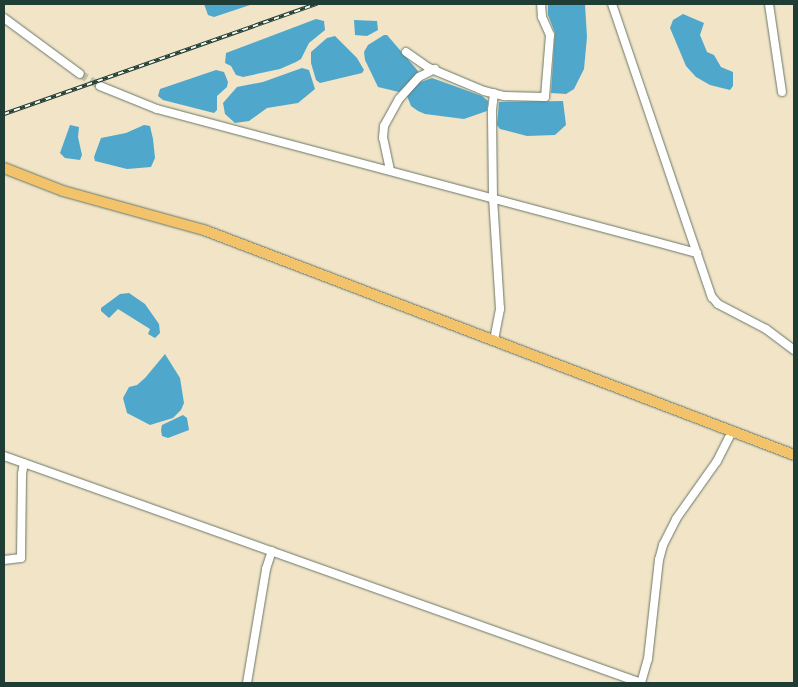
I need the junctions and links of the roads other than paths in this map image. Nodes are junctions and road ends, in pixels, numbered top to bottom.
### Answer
1 (541, 4) edge
2 (612, 4) edge
3 (769, 4) edge
4 (4, 18) edge
5 (406, 52) dead end
6 (435, 69) junction
7 (80, 74) tunnel mouth
8 (100, 86) tunnel mouth
9 (782, 92) dead end
10 (494, 94) junction
11 (4, 168) edge
12 (390, 170) junction
13 (493, 198) junction
14 (697, 253) junction
15 (494, 340) junction
16 (794, 350) edge
17 (732, 431) junction
18 (794, 454) edge
19 (4, 456) edge
20 (24, 463) junction
21 (272, 551) junction
22 (4, 560) edge
23 (247, 683) edge
24 (641, 683) edge

1 - 10 street
2 - 14 street
3 - 9 street
4 - 7 street
5 - 6 street
6 - 10 street
6 - 12 street
8 - 12 street
10 - 13 street
11 - 15 main road
12 - 13 street
13 - 14 street
13 - 15 street
14 - 16 street
15 - 17 main road
17 - 18 main road
17 - 24 street
19 - 20 street
20 - 21 street
20 - 22 street
21 - 23 street
21 - 24 street

